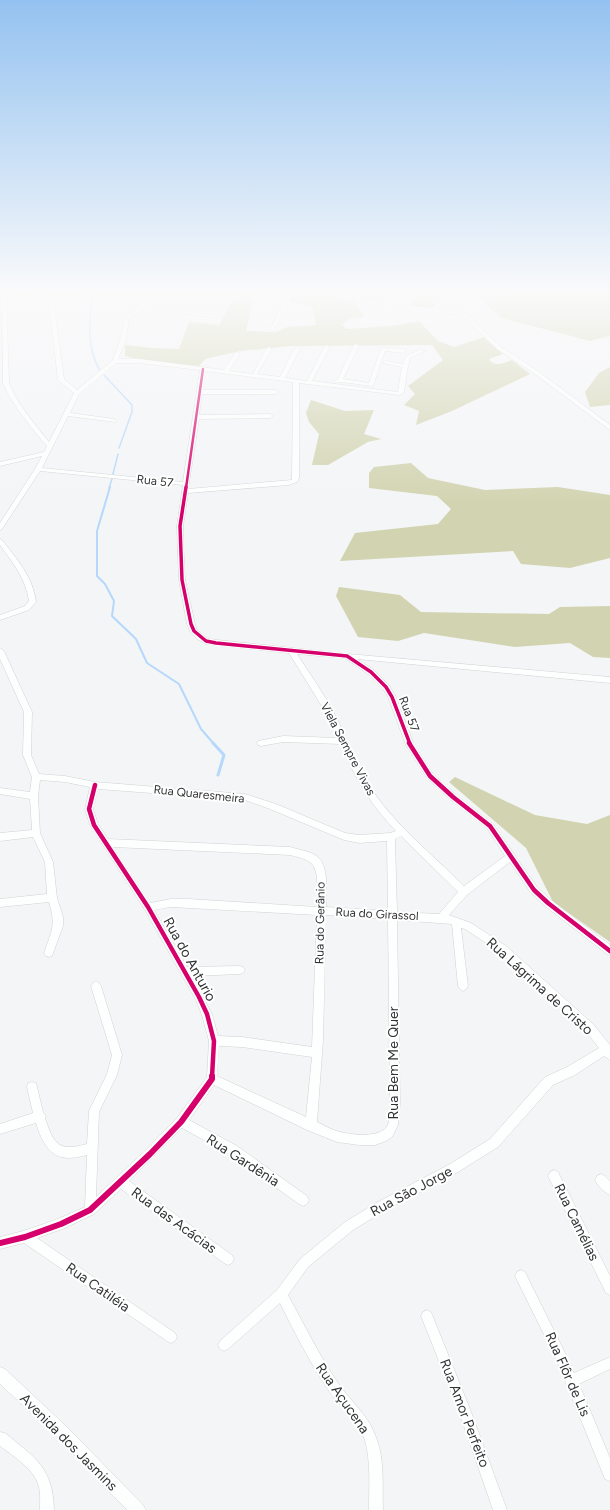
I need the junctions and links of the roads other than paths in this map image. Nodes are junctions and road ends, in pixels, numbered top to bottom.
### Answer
1 (5, 361) edge
2 (59, 361) edge
3 (115, 361) edge
4 (137, 361) edge
5 (232, 361) edge
6 (262, 361) edge
7 (291, 361) edge
8 (320, 361) edge
9 (349, 361) edge
10 (379, 361) edge
11 (407, 361) edge
12 (519, 361) edge
13 (386, 364) dead end
14 (405, 366) junction
15 (202, 369) junction
16 (226, 372) junction
17 (254, 376) junction
18 (282, 379) junction
19 (340, 380) junction
20 (296, 381) junction
21 (309, 383) junction
22 (332, 386) junction
23 (200, 392) junction
24 (276, 392) dead end
25 (77, 393) junction
26 (67, 414) junction
27 (270, 416) dead end
28 (195, 417) junction
29 (114, 421) dead end
30 (610, 428) edge
31 (49, 445) junction
32 (46, 453) junction
33 (23, 458) junction
34 (0, 464) edge
35 (39, 467) junction
36 (186, 487) junction
37 (0, 528) edge
38 (0, 541) edge
39 (0, 618) edge
40 (292, 650) junction
41 (0, 651) edge
42 (347, 656) junction
43 (610, 680) edge
44 (344, 741) junction
45 (261, 743) dead end
46 (36, 777) junction
47 (95, 785) junction
48 (0, 791) edge
49 (34, 796) junction
50 (402, 832) junction
51 (36, 833) junction
52 (0, 837) edge
53 (391, 837) junction
54 (106, 843) junction
55 (510, 857) junction
56 (464, 892) junction
57 (52, 898) junction
58 (0, 903) edge
59 (148, 907) junction
60 (322, 911) junction
61 (392, 915) junction
62 (441, 918) junction
63 (456, 921) junction
64 (610, 951) edge
65 (49, 953) dead end
66 (240, 970) dead end
67 (184, 972) junction
68 (96, 986) dead end
69 (463, 986) dead end
70 (214, 1041) junction
71 (608, 1052) edge
72 (317, 1053) junction
73 (212, 1079) junction
74 (32, 1087) dead end
75 (41, 1116) junction
76 (181, 1122) junction
77 (311, 1126) junction
78 (0, 1129) edge
79 (92, 1148) junction
80 (554, 1176) dead end
81 (601, 1180) dead end
82 (121, 1182) junction
83 (610, 1189) edge
84 (303, 1200) dead end
85 (90, 1210) junction
86 (25, 1237) junction
87 (0, 1243) edge
88 (228, 1259) dead end
89 (521, 1276) dead end
90 (610, 1289) edge
91 (281, 1294) junction
92 (427, 1316) dead end
93 (171, 1337) dead end
94 (224, 1345) dead end
95 (610, 1364) edge
96 (0, 1374) edge
97 (572, 1381) junction
98 (0, 1438) edge
99 (610, 1474) edge
100 (47, 1510) edge
101 (138, 1510) edge
102 (376, 1510) edge
103 (500, 1510) edge

1 - 31 street
2 - 25 street
3 - 25 street
4 - 15 street
5 - 16 street
6 - 17 street
7 - 18 street
8 - 21 street
9 - 19 street
10 - 19 street
11 - 14 street
12 - 30 street
13 - 14 street
14 - 22 street
15 - 16 street
15 - 23 street
16 - 17 street
17 - 18 street
18 - 20 street
19 - 22 street
20 - 21 street
20 - 36 street
21 - 22 street
23 - 24 street
23 - 28 street
25 - 26 street
26 - 29 street
26 - 31 street
27 - 28 street
28 - 36 street
31 - 32 street
32 - 33 street
32 - 35 street
33 - 34 street
33 - 35 street, Rua 57
35 - 36 street, Rua 57
35 - 37 street
36 - 40 street, Rua 57
38 - 39 street
40 - 42 street, Rua 57
40 - 44 street, Viela Sempre Vivas
41 - 46 street
42 - 43 street
42 - 55 street, Rua 57
44 - 45 street
44 - 50 street, Viela Sempre Vivas
46 - 47 street, Rua Quaresmeira
46 - 49 street
47 - 53 street, Rua Quaresmeira
47 - 54 street, Rua do Anturio
48 - 49 street
49 - 51 street
50 - 53 street
50 - 56 street, Viela Sempre Vivas
51 - 52 street
51 - 57 street
53 - 61 street, Rua Bem Me Quer
54 - 59 street, Rua do Anturio
54 - 60 street, Rua do Gerânio
55 - 56 street
55 - 64 street, Rua 57
56 - 62 street
57 - 58 street
57 - 65 street
59 - 60 street, Rua do Girassol
59 - 67 street, Rua do Anturio
60 - 61 street, Rua do Girassol
60 - 72 street, Rua do Gerânio
61 - 62 street, Rua do Girassol
61 - 77 street, Rua Bem Me Quer
62 - 63 street, Rua Lágrima de Cristo
63 - 69 street
63 - 71 street, Rua Lágrima de Cristo
66 - 67 street
67 - 70 street, Rua do Anturio
68 - 79 street
70 - 72 street
70 - 73 street, Rua do Anturio
71 - 91 street, Rua São Jorge
72 - 77 street, Rua do Gerânio
73 - 76 street
73 - 77 street, Rua Bem Me Quer
74 - 75 street
75 - 78 street
75 - 79 street
76 - 82 street
76 - 84 street, Rua Gardênia
79 - 85 street
80 - 90 street, Rua Camélias
81 - 83 street
82 - 85 street
82 - 88 street, Rua das Acácias
85 - 86 street
86 - 87 street
86 - 93 street, Rua Catiléia
89 - 97 street, Rua Flôr de Lis
91 - 94 street, Rua São Jorge
91 - 102 street, Rua Açucena
92 - 103 street, Rua Amor Perfeito
95 - 97 street
96 - 101 street, Avenida dos Jasmins
97 - 99 street, Rua Flôr de Lis
98 - 100 street

